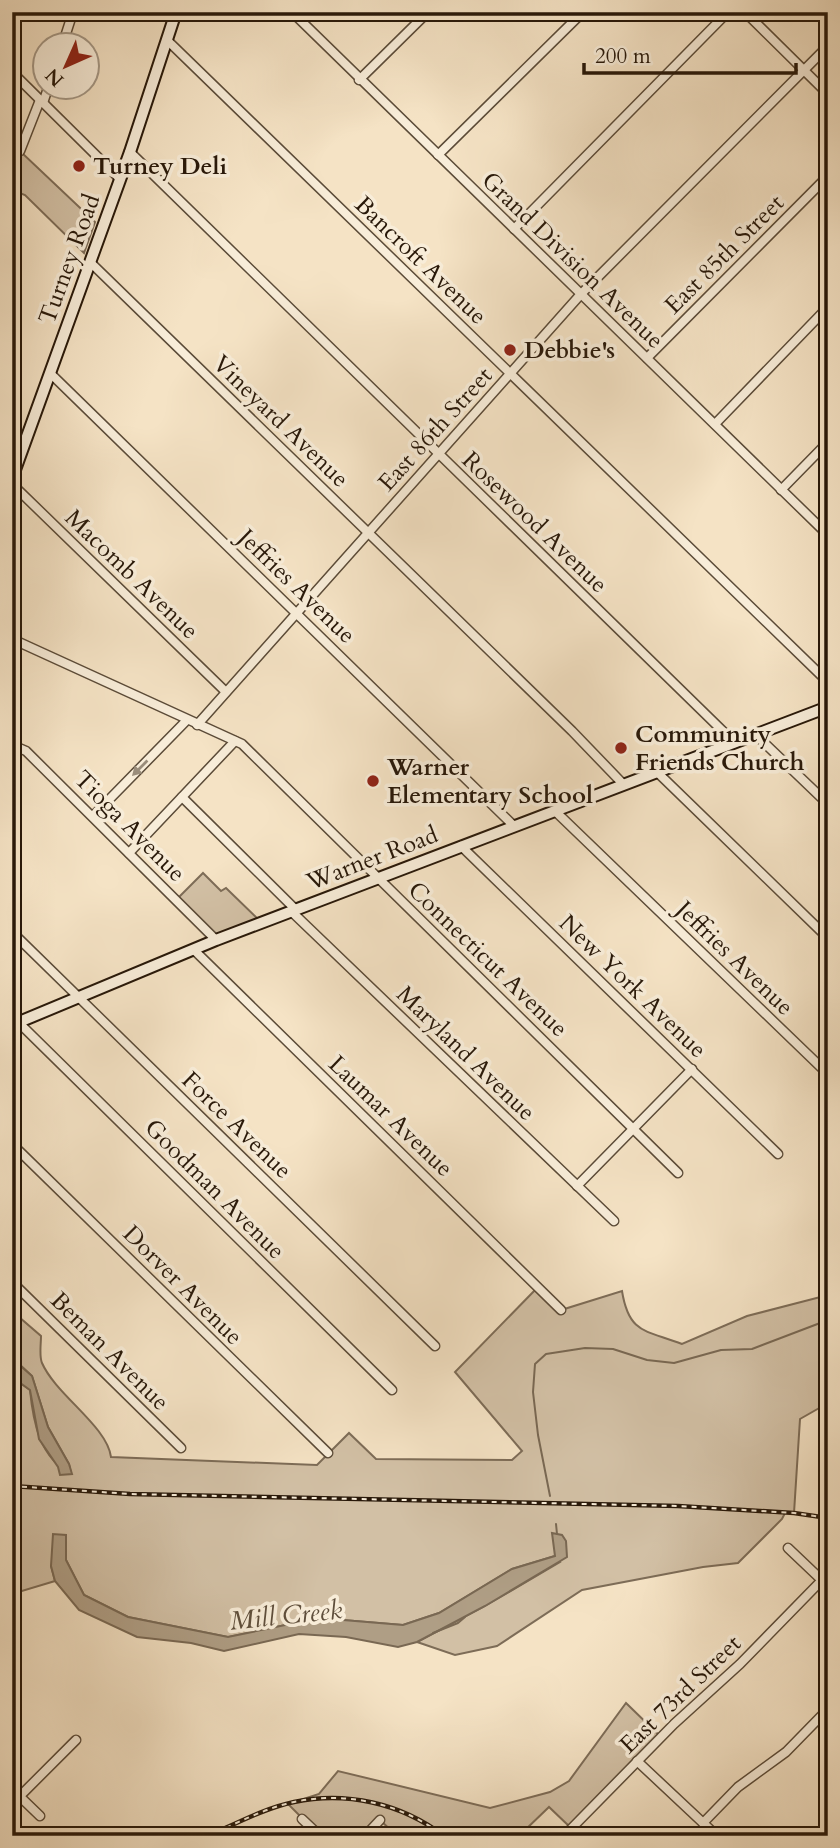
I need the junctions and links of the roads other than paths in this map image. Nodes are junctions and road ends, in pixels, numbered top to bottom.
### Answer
1 (73, 12) edge
2 (428, 12) edge
3 (583, 12) edge
4 (728, 12) edge
5 (745, 12) edge
6 (176, 13) edge
7 (294, 13) edge
8 (67, 32) edge
9 (168, 41) junction
10 (828, 46) edge
11 (803, 71) junction
12 (12, 72) edge
13 (359, 80) junction
14 (32, 92) edge
15 (828, 94) edge
16 (41, 102) edge
17 (42, 102) edge
18 (20, 150) dead end
19 (130, 152) junction
20 (439, 155) junction
21 (828, 176) edge
22 (120, 179) junction
23 (514, 229) junction
24 (90, 262) junction
25 (12, 269) edge
26 (581, 294) junction
27 (12, 303) edge
28 (828, 307) edge
29 (647, 358) junction
30 (51, 374) junction
31 (510, 374) junction
32 (715, 424) junction
33 (828, 442) edge
34 (439, 455) junction
35 (12, 481) edge
36 (780, 490) junction
37 (369, 533) junction
38 (828, 535) edge
39 (297, 612) junction
40 (12, 639) edge
41 (828, 682) edge
42 (226, 692) junction
43 (828, 707) edge
44 (187, 720) junction
45 (197, 725) junction
46 (757, 735) junction
47 (235, 741) junction
48 (735, 743) junction
49 (12, 746) edge
50 (657, 772) junction
51 (624, 785) junction
52 (182, 797) junction
53 (828, 804) edge
54 (555, 811) junction
55 (93, 816) junction
56 (514, 826) junction
57 (461, 846) junction
58 (129, 853) junction
59 (376, 878) junction
60 (294, 911) junction
61 (12, 932) edge
62 (828, 939) edge
63 (216, 940) junction
64 (194, 950) junction
65 (78, 997) junction
66 (15, 1021) edge
67 (692, 1069) junction
68 (828, 1074) edge
69 (634, 1127) junction
70 (12, 1144) edge
71 (778, 1154) dead end
72 (678, 1173) dead end
73 (577, 1186) junction
74 (614, 1221) dead end
75 (12, 1282) edge
76 (561, 1310) dead end
77 (435, 1346) dead end
78 (392, 1390) dead end
79 (181, 1448) dead end
80 (328, 1453) dead end
81 (788, 1548) dead end
82 (825, 1583) edge
83 (828, 1710) edge
84 (76, 1740) dead end
85 (637, 1761) junction
86 (12, 1789) edge
87 (20, 1797) junction
88 (40, 1816) dead end
89 (302, 1819) dead end
90 (380, 1820) dead end
91 (703, 1823) junction
92 (320, 1836) edge
93 (365, 1836) edge
94 (564, 1836) edge
95 (717, 1836) edge

1 - 8 street
2 - 13 street
3 - 20 street
4 - 23 street
5 - 11 street
6 - 9 main road, Turney Road
7 - 13 street, Grand Division Avenue
9 - 19 main road, Turney Road
9 - 31 street, Bancroft Avenue
10 - 11 street, East 86th Street
11 - 15 street
11 - 26 street, East 86th Street
12 - 14 street
13 - 20 street, Grand Division Avenue
16 - 18 street
17 - 22 street
19 - 22 main road, Turney Road
19 - 34 street, Rosewood Avenue
20 - 23 street, Grand Division Avenue
21 - 29 street, East 85th Street
22 - 24 main road, Turney Road
23 - 26 street, Grand Division Avenue
24 - 30 main road, Turney Road
24 - 37 street, Vineyard Avenue
25 - 27 street
26 - 29 street, Grand Division Avenue
26 - 31 street, East 86th Street
28 - 32 street
29 - 32 street, Grand Division Avenue
30 - 35 main road, Turney Road
30 - 39 street, Jeffries Avenue
31 - 34 street, East 86th Street
31 - 41 street, Bancroft Avenue
32 - 36 street, Grand Division Avenue
33 - 36 street
34 - 37 street, East 86th Street
34 - 48 street, Rosewood Avenue
35 - 42 street, Macomb Avenue
36 - 38 street, Grand Division Avenue
37 - 39 street, East 86th Street
37 - 51 street, Vineyard Avenue
39 - 42 street, East 86th Street
39 - 56 street, Jeffries Avenue
40 - 44 street, Connecticut Avenue
42 - 45 street, East 86th Street
43 - 46 main road, Warner Road
44 - 45 street, Connecticut Avenue
44 -> 55 street
45 - 47 street, Connecticut Avenue
46 - 48 main road, Warner Road
46 - 53 street
47 - 52 street
47 - 59 street, Connecticut Avenue
48 - 50 main road, Warner Road
49 - 55 street, Tioga Avenue
50 - 51 main road, Warner Road
50 - 62 street
51 - 54 main road, Warner Road
52 - 58 street
52 - 60 street, Maryland Avenue
54 - 56 main road, Warner Road
54 - 68 street, Jeffries Avenue
55 - 58 street, Tioga Avenue
56 - 57 main road, Warner Road
57 - 59 main road, Warner Road
57 - 67 street, New York Avenue
58 - 63 street, Tioga Avenue
59 - 60 main road, Warner Road
59 - 69 street, Connecticut Avenue
60 - 63 main road, Warner Road
60 - 73 street, Maryland Avenue
61 - 65 street, Force Avenue
63 - 64 main road, Warner Road
64 - 65 main road, Warner Road
64 - 76 street, Laumar Avenue
65 - 66 main road, Warner Road
65 - 77 street, Force Avenue
66 - 78 street, Goodman Avenue
67 - 69 street
67 - 71 street, New York Avenue
69 - 72 street, Connecticut Avenue
69 - 73 street
70 - 80 street, Dorver Avenue
73 - 74 street, Maryland Avenue
75 - 79 street, Beman Avenue
81 - 82 street
82 - 85 street, East 73rd Street
83 - 91 street
84 - 87 street
85 - 91 street
85 - 94 street, East 73rd Street
86 - 87 street
87 - 88 street
89 - 92 street
90 - 93 street
91 - 95 street

